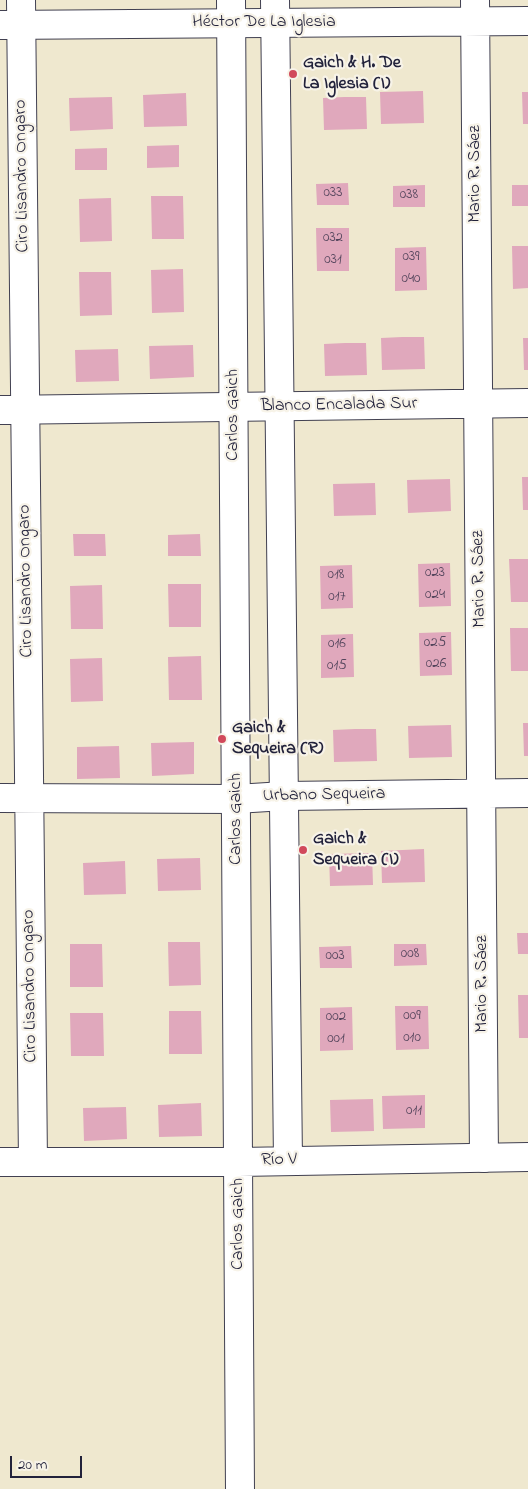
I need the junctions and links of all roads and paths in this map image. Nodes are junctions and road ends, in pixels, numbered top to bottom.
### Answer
1 (275, 11) edge
2 (475, 11) edge
3 (231, 12) edge
4 (14, 16) edge
5 (528, 21) edge
6 (528, 403) edge
7 (478, 404) junction
8 (234, 407) junction
9 (280, 407) junction
10 (13, 410) edge
11 (528, 793) edge
12 (482, 794) junction
13 (284, 796) junction
14 (0, 798) edge
15 (29, 798) junction
16 (236, 799) junction
17 (528, 1157) edge
18 (484, 1158) junction
19 (288, 1161) junction
20 (0, 1162) edge
21 (33, 1162) junction
22 (239, 1162) junction
23 (240, 1489) edge

1 - 2 street, Héctor De La Iglesia
1 - 3 street, Héctor De La Iglesia
1 - 9 street
2 - 5 street, Héctor De La Iglesia
2 - 7 street, Mario R. Sáez
3 - 4 street, Héctor De La Iglesia
3 - 8 street, Carlos Gaich
4 - 10 street, Ciro Lisandro Ongaro
6 - 7 street, Blanco Encalada Sur
7 - 9 street, Blanco Encalada Sur
7 - 12 street, Mario R. Sáez
8 - 9 street, Blanco Encalada Sur
8 - 10 street, Blanco Encalada Sur
8 - 16 street, Carlos Gaich
9 - 13 street
10 - 15 street, Ciro Lisandro Ongaro
11 - 12 street, Urbano Sequeira
12 - 13 street, Urbano Sequeira
12 - 18 street, Mario R. Sáez
13 - 16 street, Urbano Sequeira
13 - 19 street
14 - 15 street, Urbano Sequeira
15 - 16 street, Urbano Sequeira
15 - 21 street, Ciro Lisandro Ongaro
16 - 22 street, Carlos Gaich
17 - 18 street, Río V
18 - 19 street, Río V
19 - 22 street, Río V
20 - 21 street, Río V
21 - 22 street, Río V
22 - 23 street, Carlos Gaich

